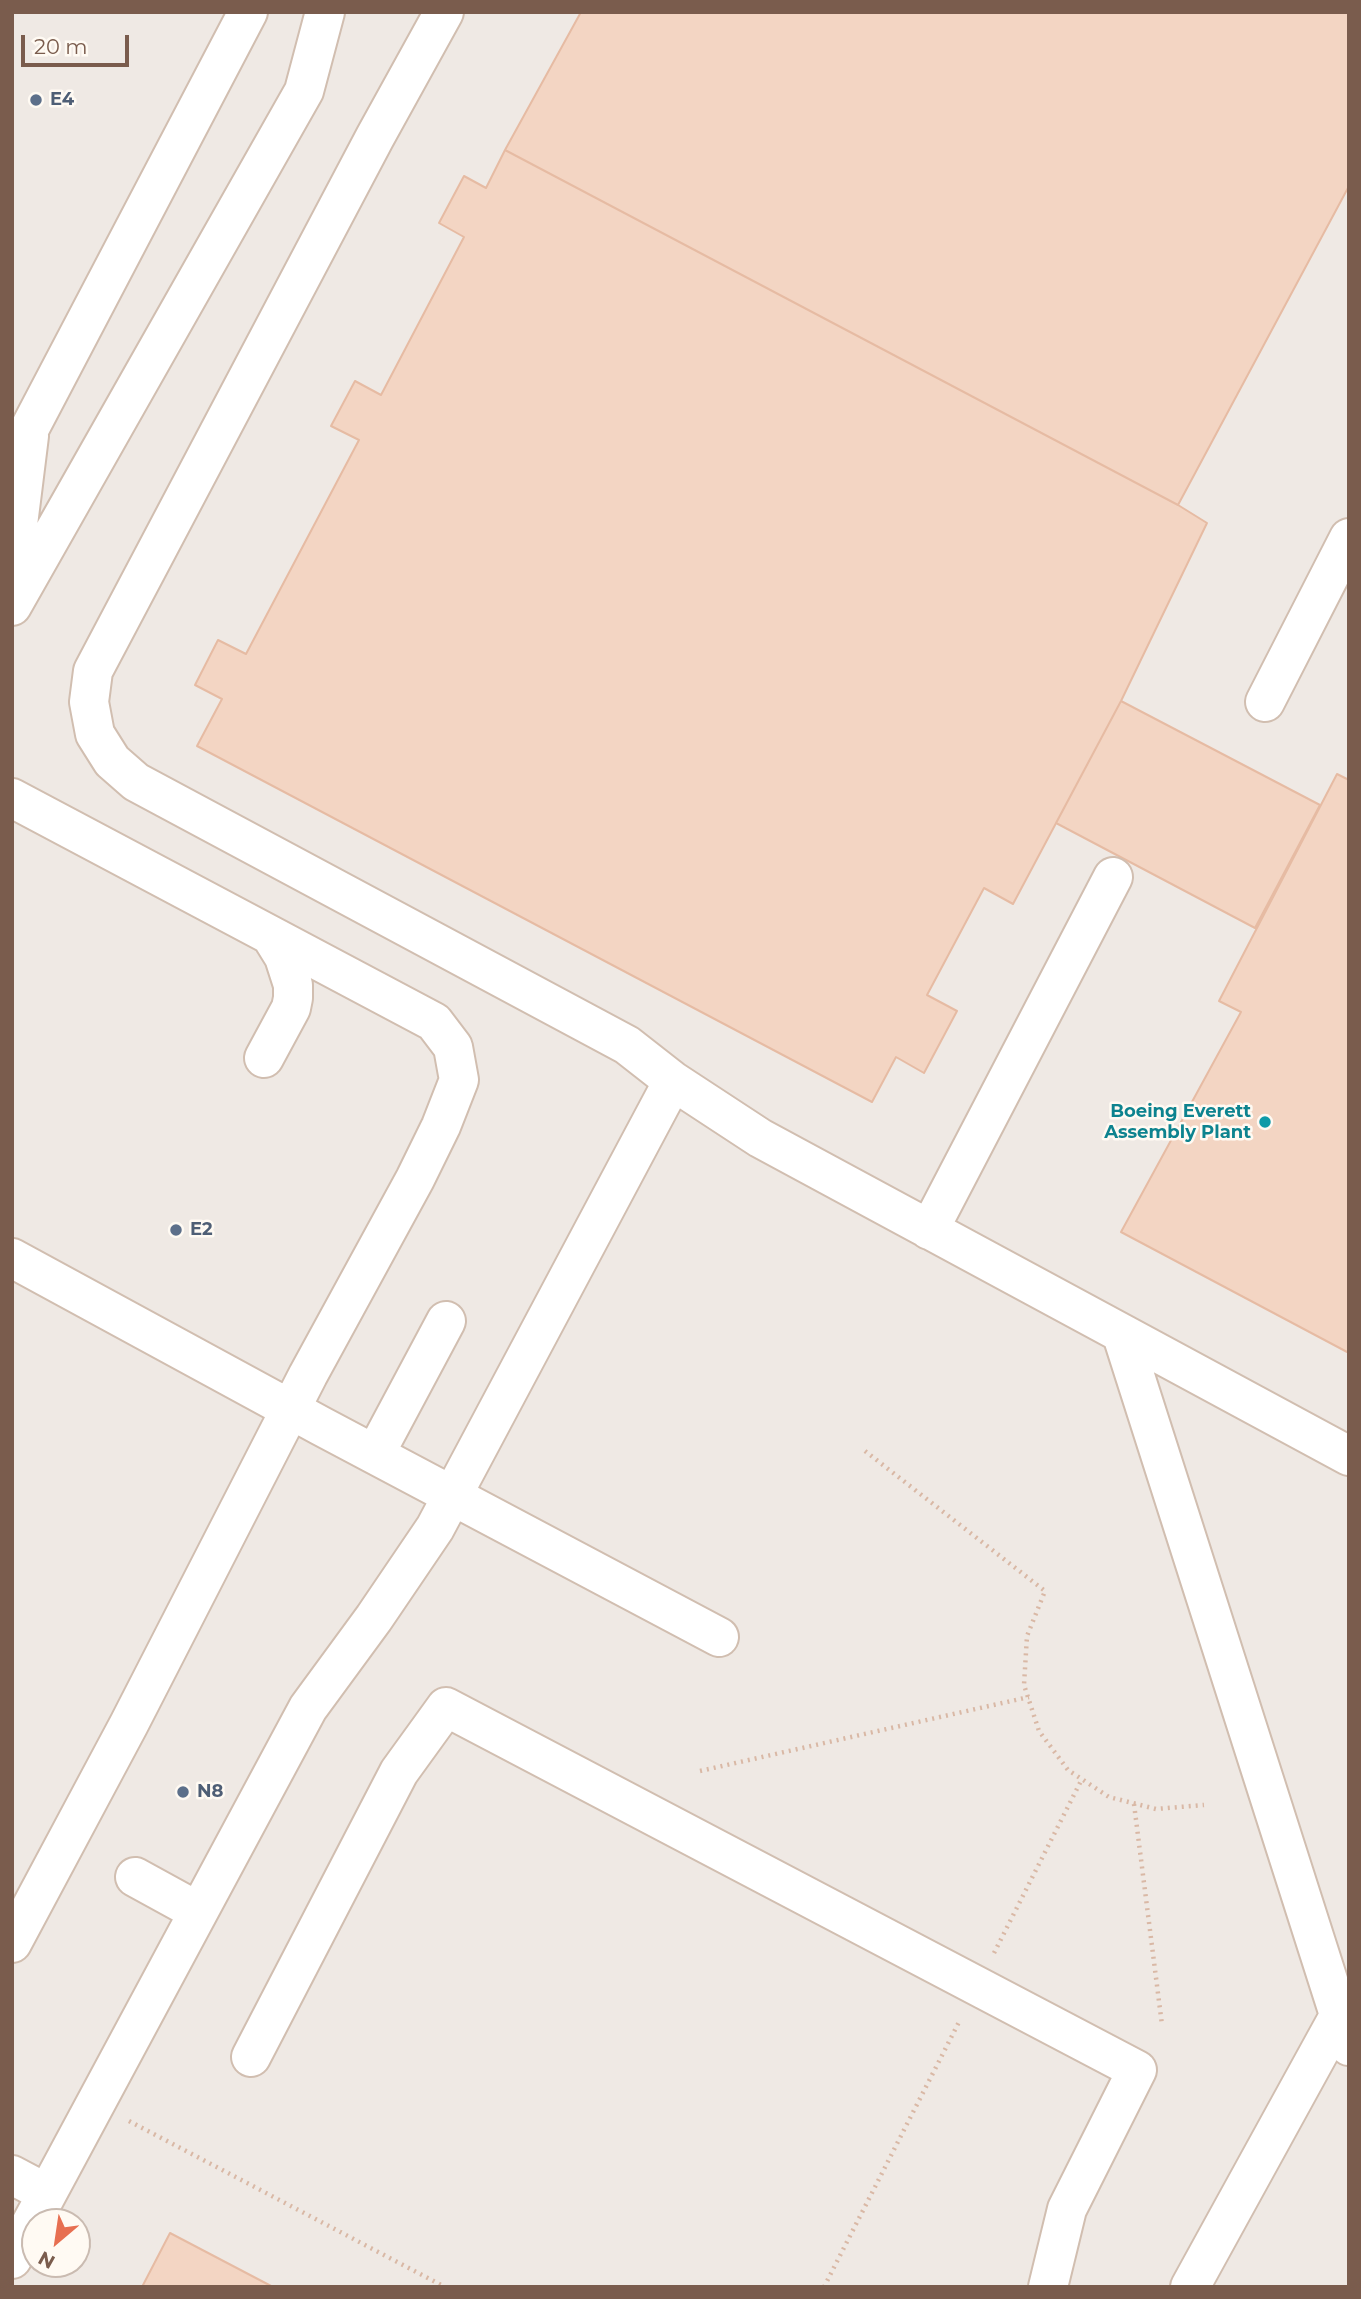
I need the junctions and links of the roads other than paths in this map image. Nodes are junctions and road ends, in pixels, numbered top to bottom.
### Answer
1 (248, 12) edge
2 (325, 12) edge
3 (444, 12) edge
4 (21, 446) edge
5 (1349, 538) edge
6 (12, 573) edge
7 (12, 606) edge
8 (1265, 702) dead end
9 (12, 798) edge
10 (12, 824) edge
11 (70, 829) junction
12 (1113, 877) dead end
13 (271, 936) junction
14 (264, 1058) dead end
15 (673, 1081) junction
16 (929, 1230) junction
17 (12, 1258) edge
18 (446, 1321) dead end
19 (1122, 1335) junction
20 (291, 1408) junction
21 (375, 1454) junction
22 (1349, 1456) edge
23 (452, 1495) junction
24 (719, 1637) dead end
25 (135, 1877) dead end
26 (197, 1911) junction
27 (12, 1943) edge
28 (1344, 2031) edge
29 (251, 2057) dead end
30 (12, 2175) edge
31 (46, 2193) junction
32 (12, 2259) edge
33 (1048, 2287) edge
34 (1190, 2287) edge

1 - 4 street
2 - 7 street
3 - 15 street
4 - 6 street
5 - 8 street
9 - 11 street
10 - 11 street
11 - 13 street
12 - 16 street
13 - 14 street
13 - 20 street
15 - 16 street
15 - 23 street
16 - 19 street
17 - 20 street
18 - 21 street
19 - 22 street
19 - 28 street
20 - 21 street
20 - 27 street
21 - 23 street
23 - 24 street
23 - 26 street
25 - 26 street
26 - 31 street
28 - 34 street
29 - 33 street
30 - 31 street
31 - 32 street

